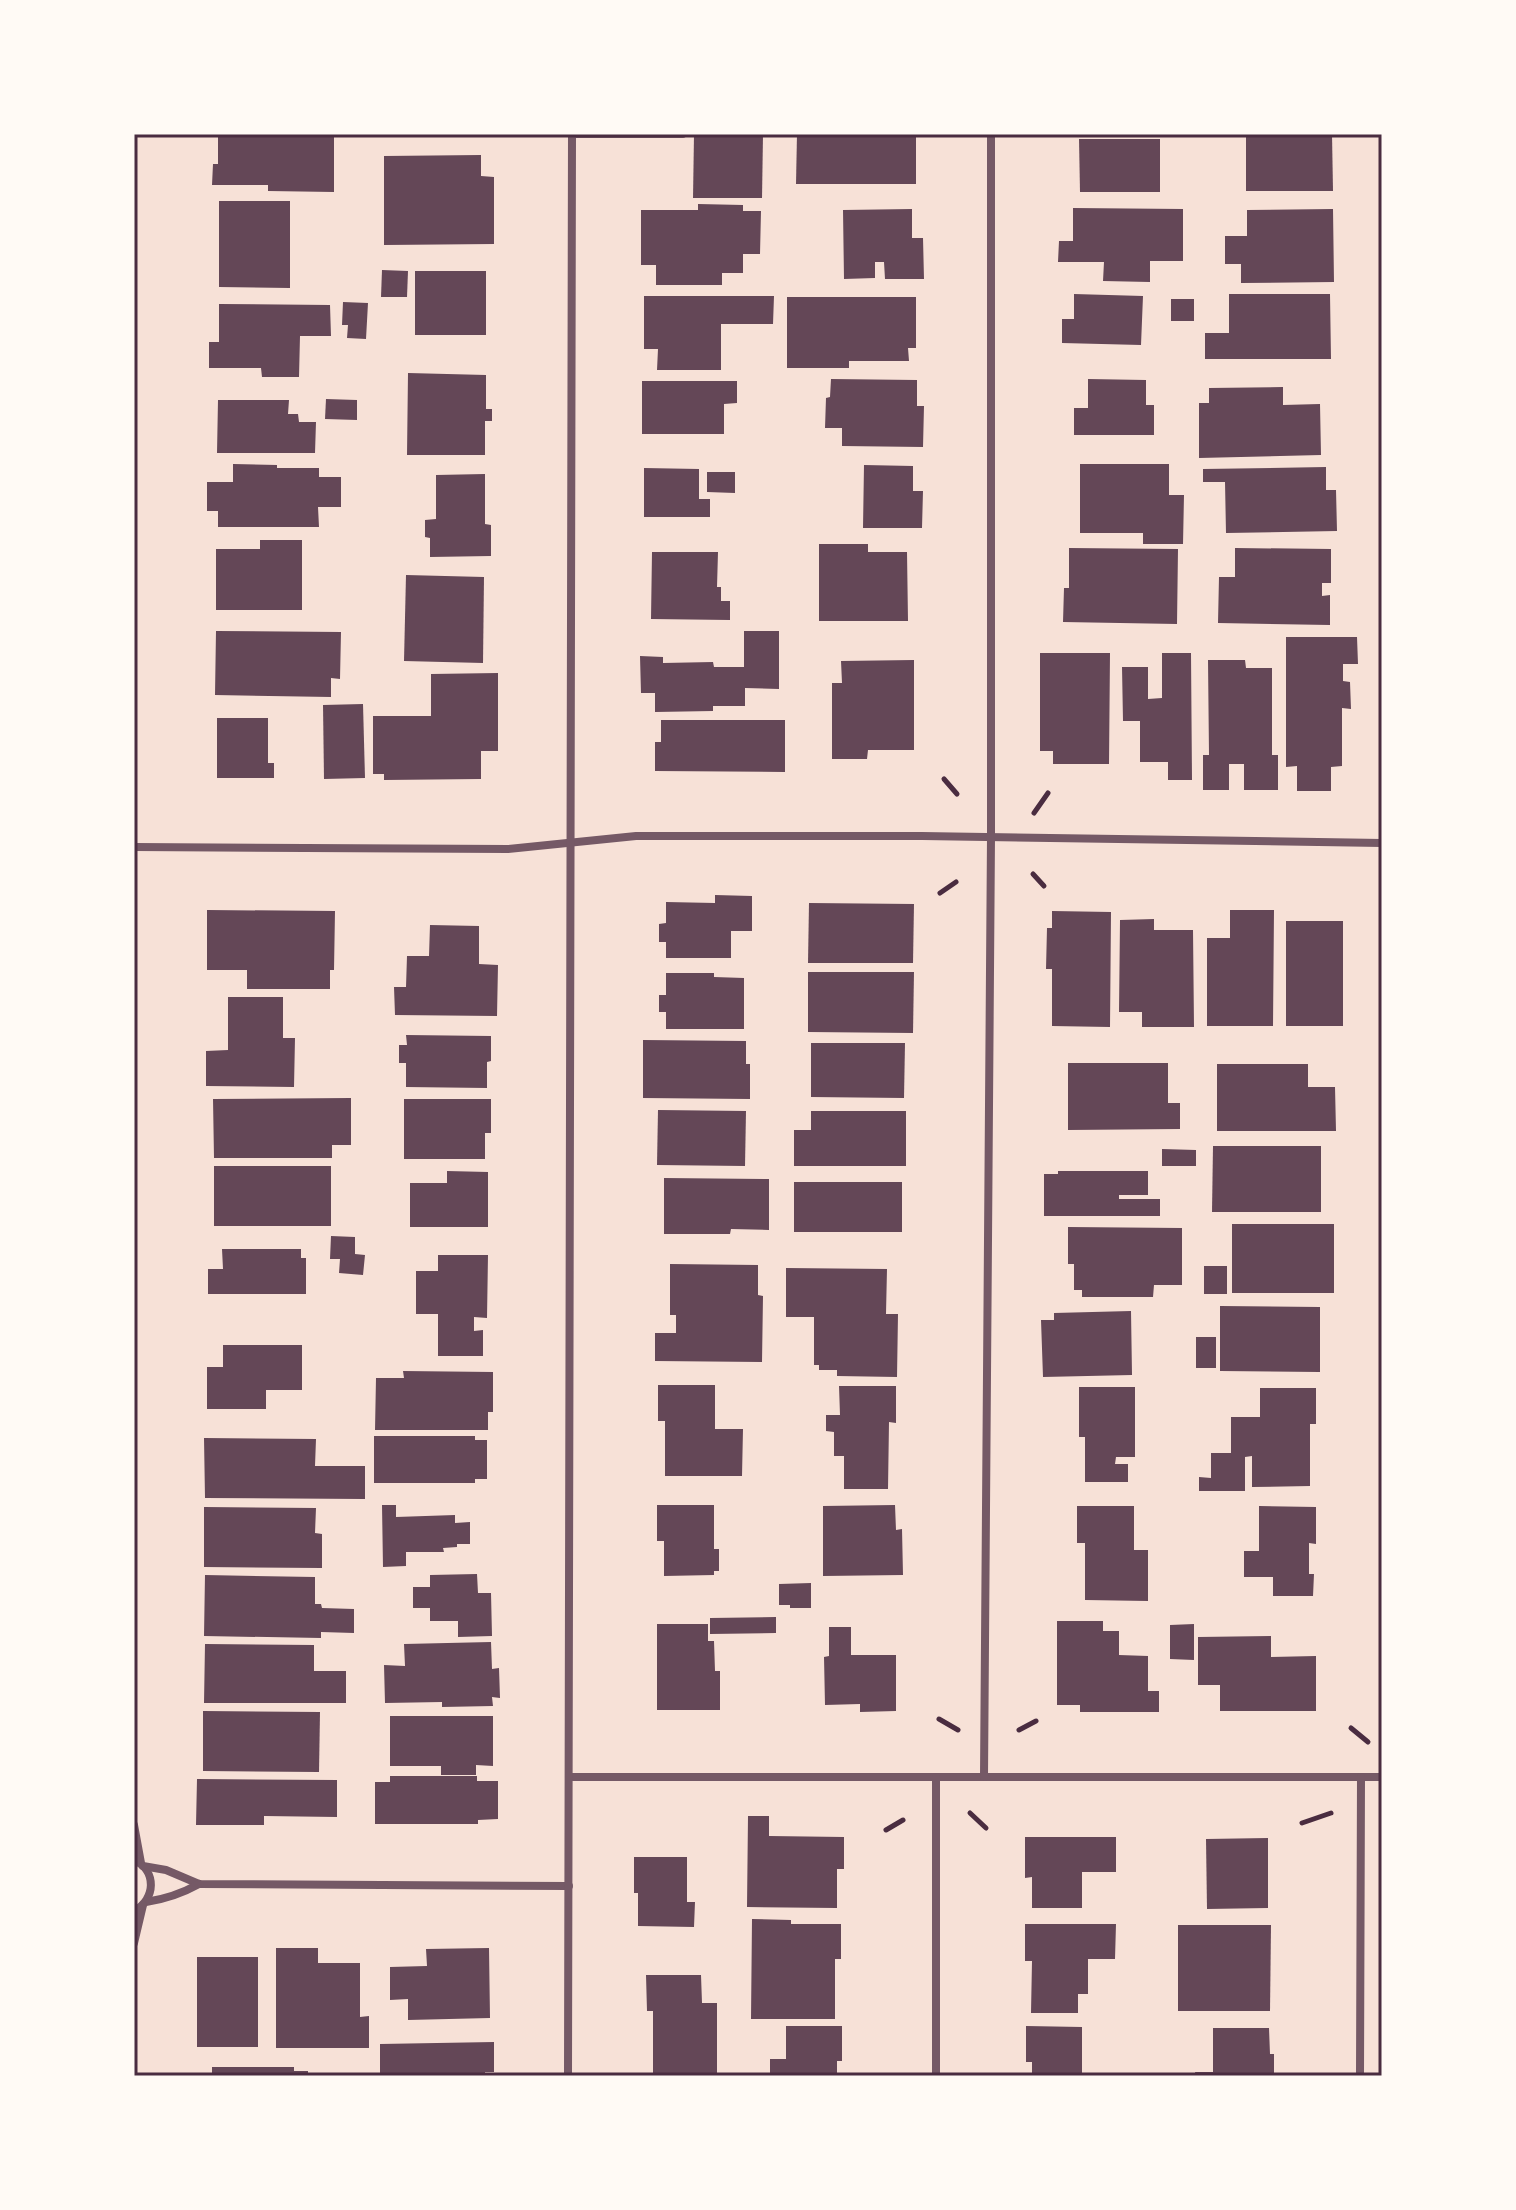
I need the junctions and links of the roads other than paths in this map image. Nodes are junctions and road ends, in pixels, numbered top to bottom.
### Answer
1 (572, 134) edge
2 (991, 134) edge
3 (683, 135) edge
4 (991, 837) junction
5 (572, 843) junction
6 (1382, 843) edge
7 (134, 847) edge
8 (569, 1777) junction
9 (936, 1777) junction
10 (984, 1777) junction
11 (1361, 1777) junction
12 (1382, 1777) edge
13 (134, 1825) edge
14 (139, 1863) edge
15 (199, 1884) junction
16 (569, 1886) junction
17 (145, 1904) junction
18 (134, 1911) edge
19 (134, 1943) edge
20 (568, 2076) edge
21 (936, 2076) edge
22 (1360, 2076) edge

1 - 3 lane
1 - 5 street
2 - 4 street
4 - 5 street
4 - 6 street
4 - 10 street
5 - 7 street
5 - 8 street
8 - 9 street
8 - 16 street
9 - 10 street
9 - 21 street
10 - 11 street
11 - 12 street
11 - 22 street
13 - 14 street
14 - 15 street
14 - 17 street
15 - 16 street
15 - 17 street
16 - 20 street
17 - 18 street
17 - 19 street

